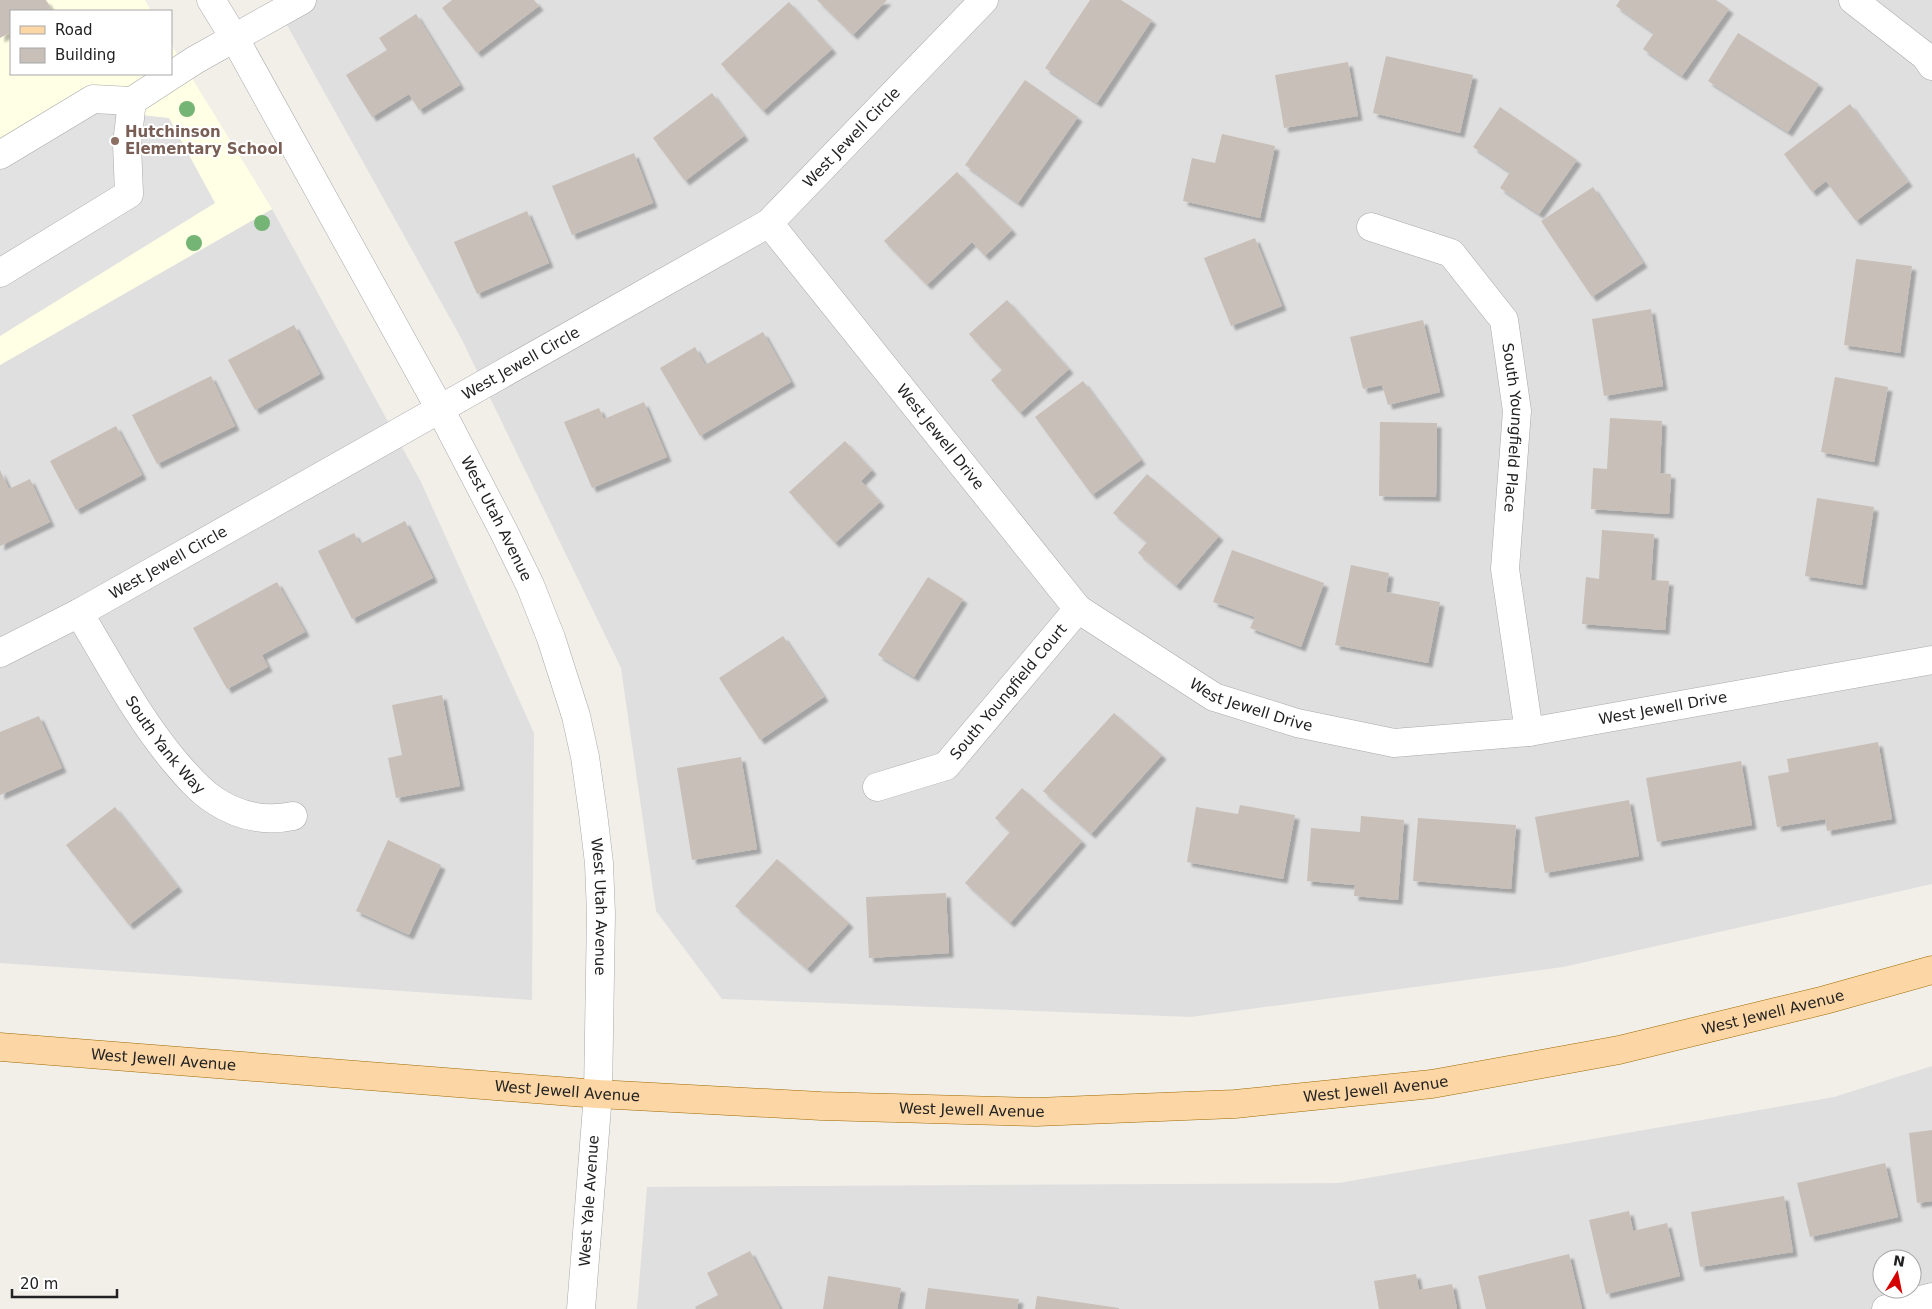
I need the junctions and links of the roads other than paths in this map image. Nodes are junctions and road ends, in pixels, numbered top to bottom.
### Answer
1 (211, 0) edge
2 (302, 0) edge
3 (984, 0) edge
4 (1853, 0) edge
5 (235, 39) junction
6 (1932, 66) edge
7 (172, 75) edge
8 (172, 75) edge
9 (132, 101) junction
10 (0, 155) edge
11 (769, 224) junction
12 (1371, 227) dead end
13 (0, 273) edge
14 (440, 409) junction
15 (1078, 609) junction
16 (79, 613) junction
17 (0, 653) edge
18 (1932, 661) edge
19 (1529, 732) junction
20 (877, 787) dead end
21 (294, 816) dead end
22 (1932, 970) edge
23 (0, 1047) edge
24 (598, 1094) junction
25 (1932, 1297) edge
26 (581, 1309) edge
27 (1886, 1309) edge

1 - 5 street, West Utah Avenue
2 - 5 street
3 - 11 street, West Jewell Circle
4 - 6 street
5 - 8 street
5 - 14 street, West Utah Avenue
7 - 9 street
9 - 10 street
9 - 13 street
11 - 14 street, West Jewell Circle
11 - 15 street, West Jewell Drive
12 - 19 street, South Youngfield Place
14 - 16 street, West Jewell Circle
14 - 24 street, West Utah Avenue
15 - 19 street, West Jewell Drive
15 - 20 street, South Youngfield Court
16 - 17 street, West Jewell Circle
16 - 21 street, South Yank Way
18 - 19 street, West Jewell Drive
22 - 24 main road, West Jewell Avenue
23 - 24 main road, West Jewell Avenue
24 - 26 street, West Yale Avenue
25 - 27 street

